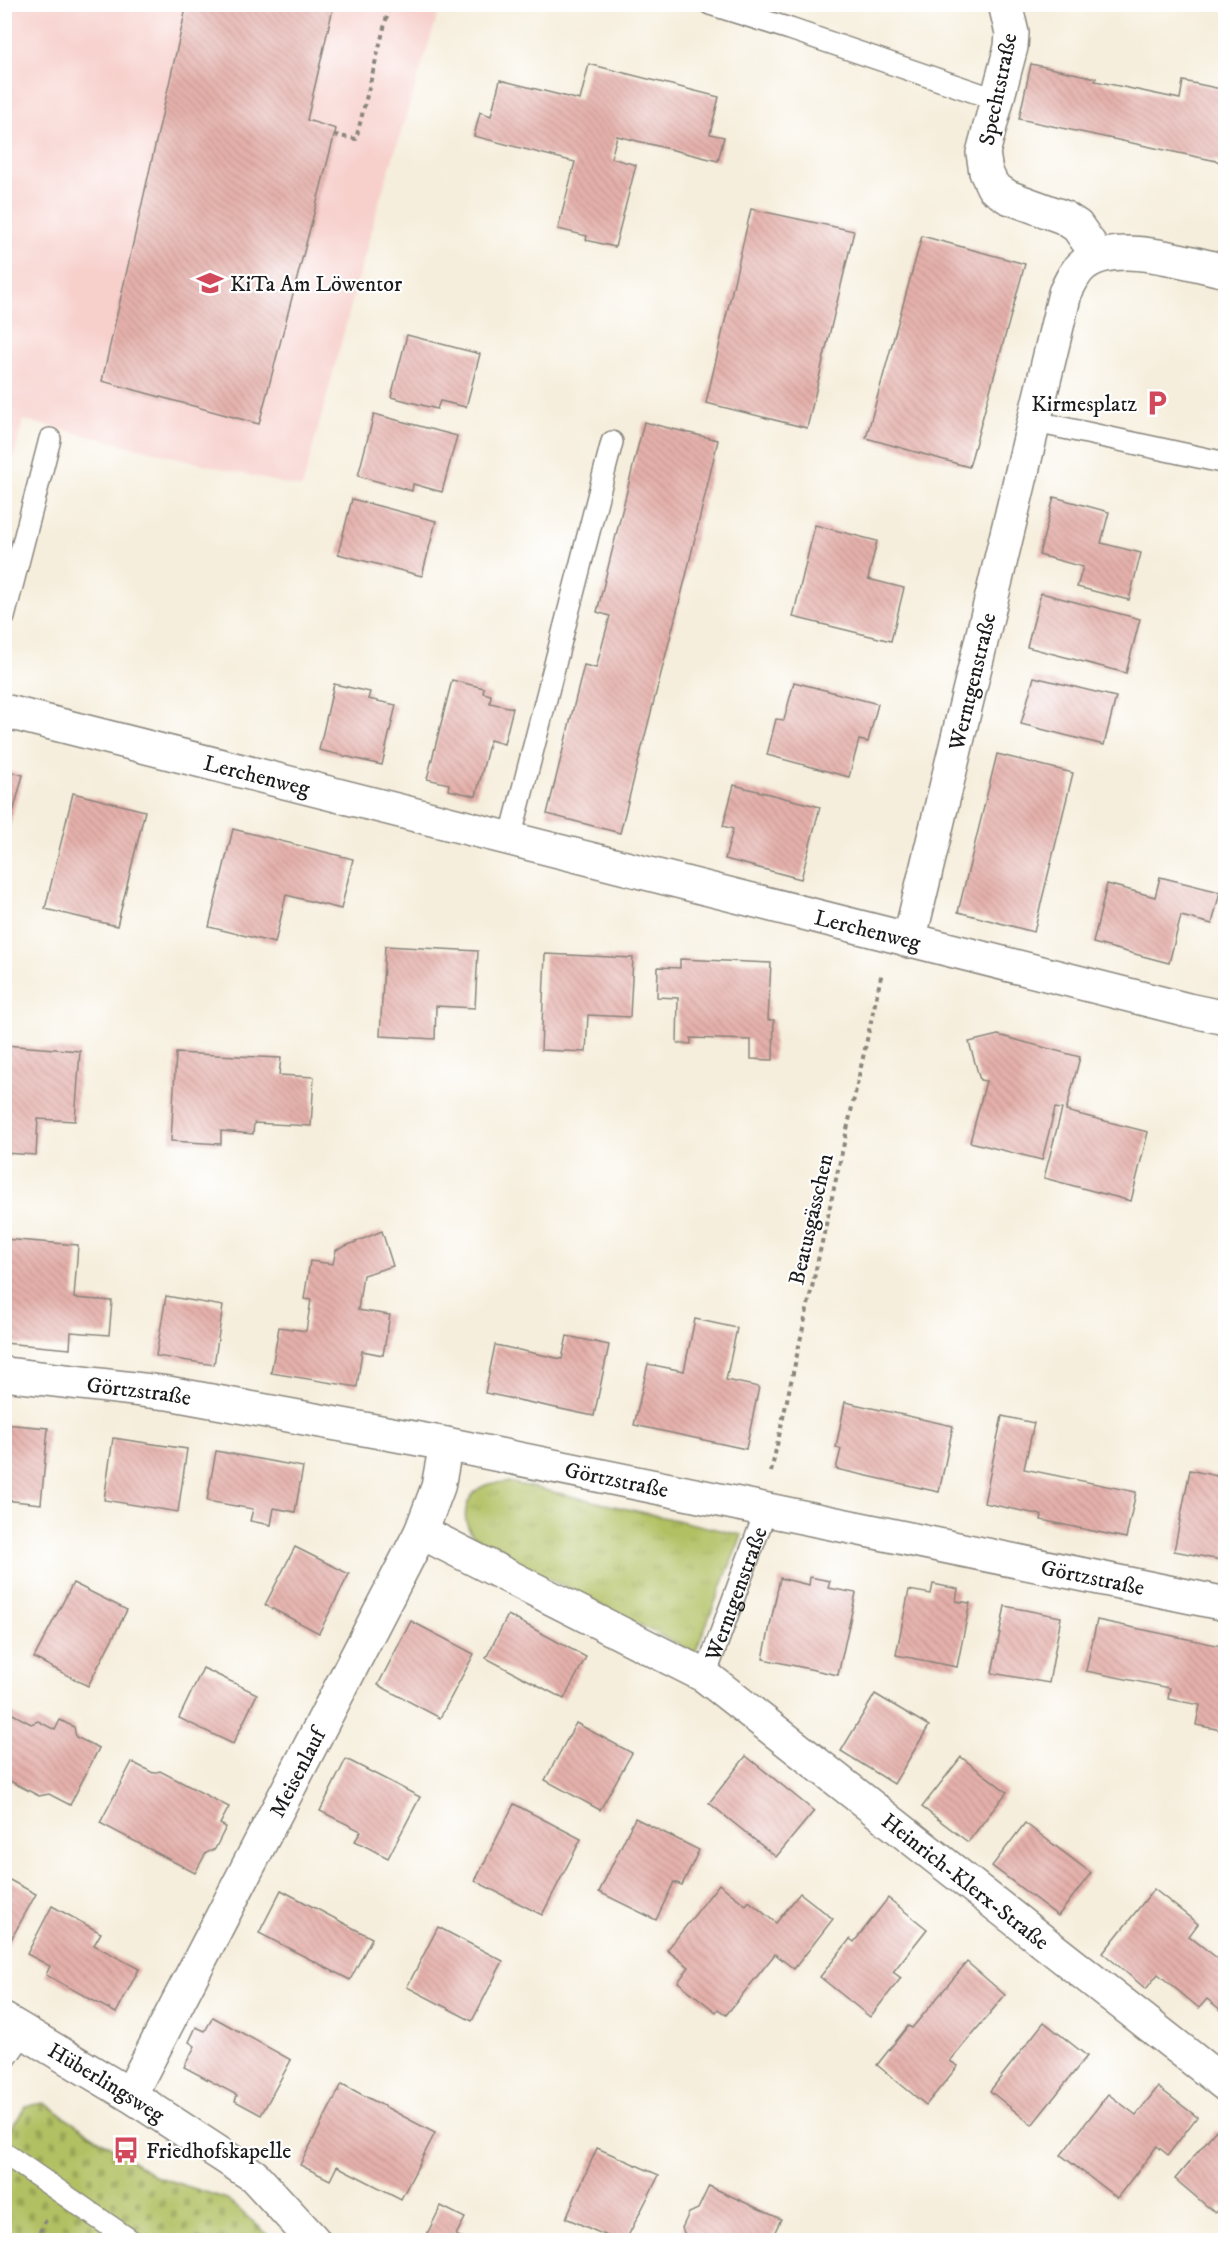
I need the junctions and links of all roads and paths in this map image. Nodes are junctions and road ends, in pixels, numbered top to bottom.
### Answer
1 (390, 4) edge
2 (710, 4) edge
3 (1006, 5) edge
4 (998, 100) junction
5 (334, 135) dead end
6 (1098, 256) junction
7 (1226, 271) edge
8 (1036, 422) junction
9 (50, 439) dead end
10 (612, 442) dead end
11 (1226, 463) edge
12 (4, 617) edge
13 (4, 711) edge
14 (510, 839) junction
15 (900, 939) junction
16 (1226, 1018) edge
17 (4, 1374) edge
18 (446, 1444) junction
19 (766, 1510) junction
20 (421, 1532) junction
21 (1226, 1604) edge
22 (705, 1676) junction
23 (14, 2026) edge
24 (4, 2061) edge
25 (1226, 2085) edge
26 (130, 2095) junction
27 (4, 2153) edge
28 (40, 2234) dead end
29 (36, 2241) edge
30 (130, 2241) edge
31 (313, 2241) edge

1 - 5 path
2 - 4 lane
3 - 4 street, Spechtstraße
4 - 6 street, Spechtstraße
6 - 7 street
6 - 8 street
8 - 11 lane
8 - 15 street, Werntgenstraße
9 - 12 lane
10 - 14 lane
13 - 14 street, Lerchenweg
14 - 15 street, Lerchenweg
15 - 16 street, Lerchenweg
15 - 19 path, Beatusgässchen
17 - 18 street, Görtzstraße
18 - 19 street, Görtzstraße
18 - 20 street, Meisenlauf
19 - 21 street, Görtzstraße
19 - 22 lane, Werntgenstraße
20 - 22 street
20 - 26 street, Meisenlauf
22 - 25 street, Heinrich-Klerx-Straße
23 - 24 lane
23 - 26 street, Hüberlingsweg
26 - 31 street, Hüberlingsweg
27 - 30 lane
28 - 29 path

